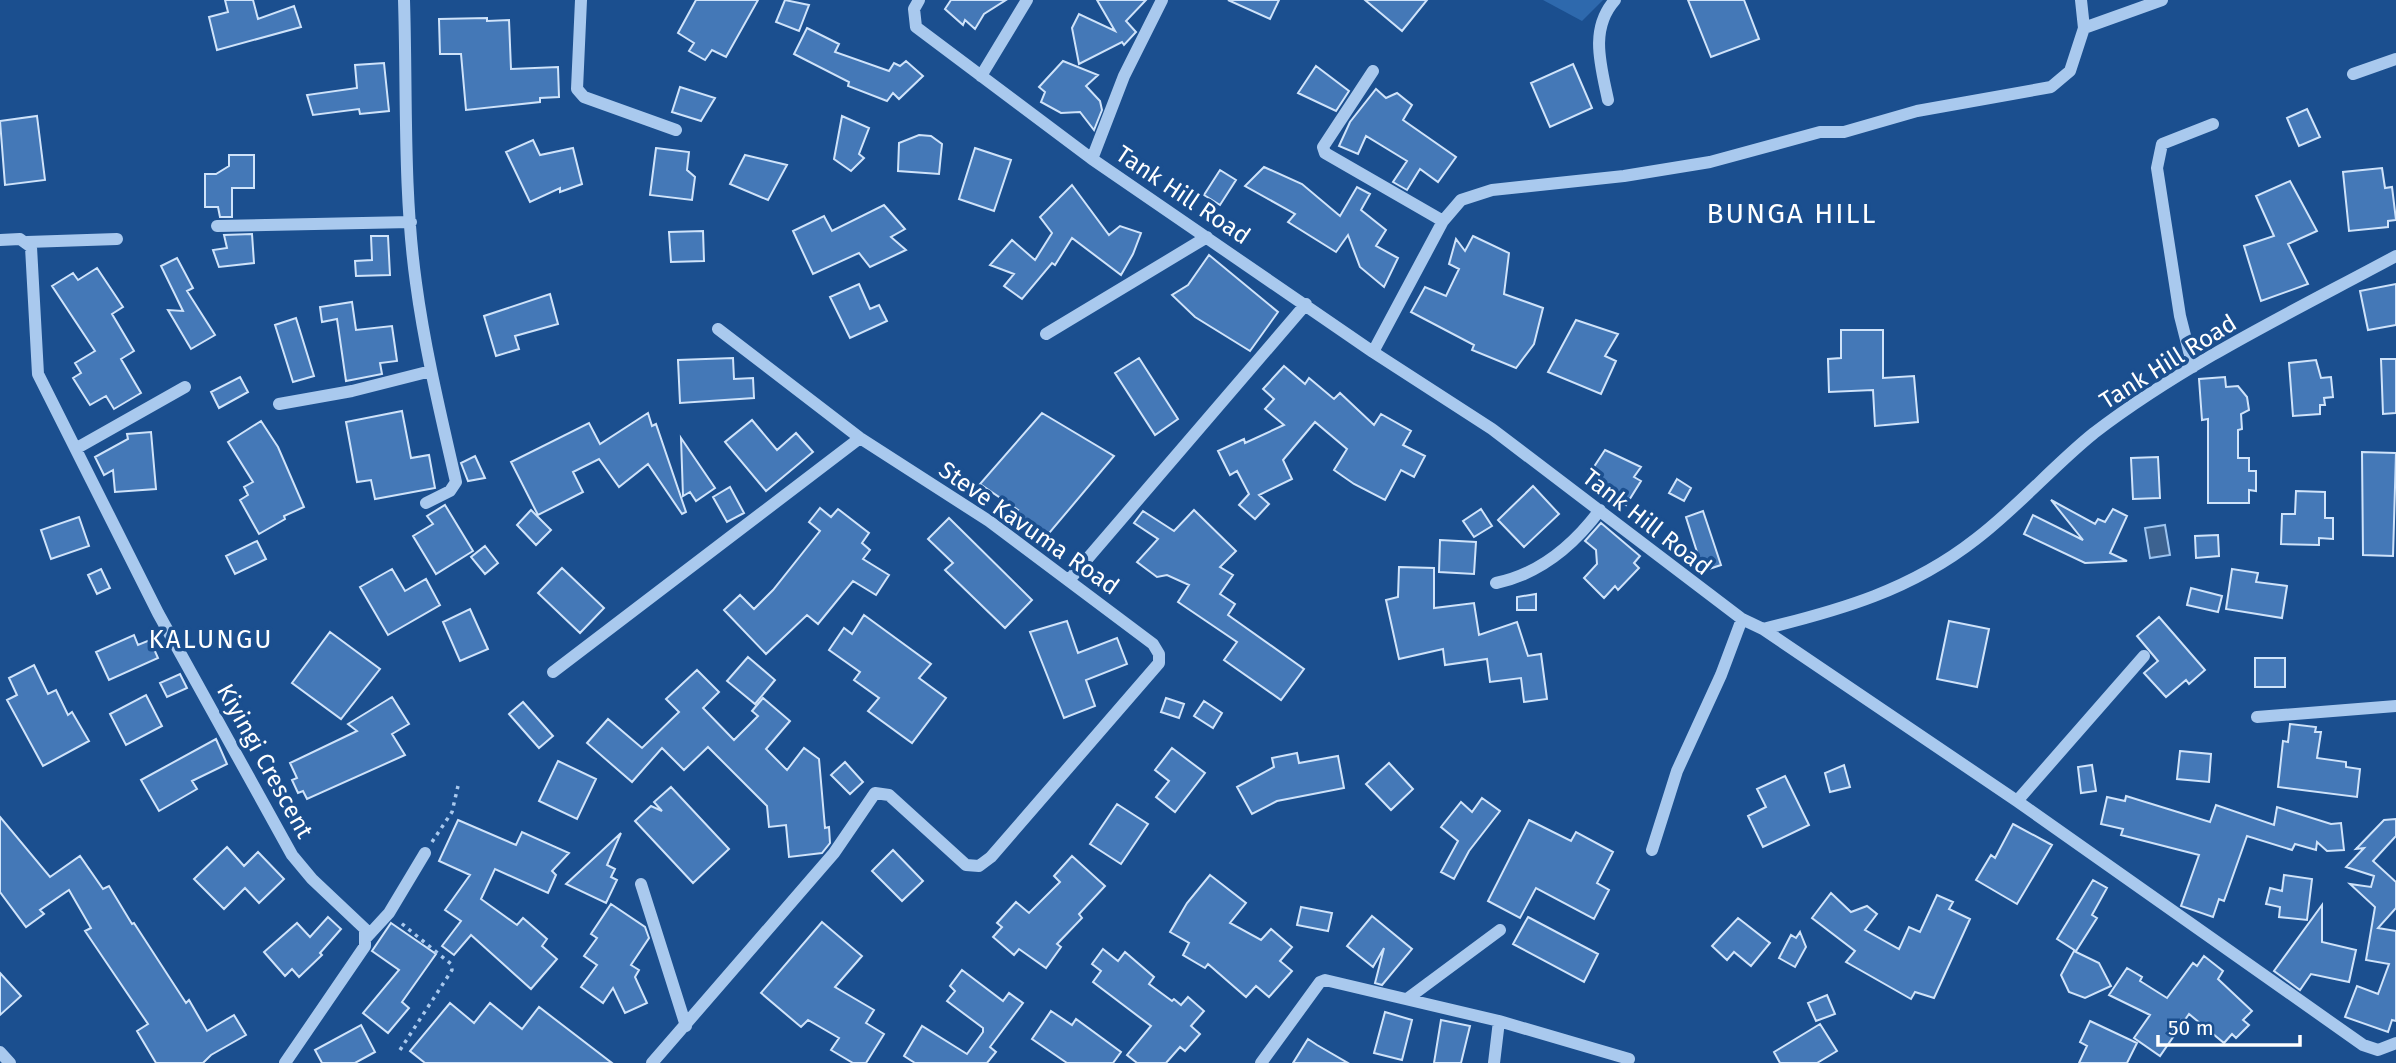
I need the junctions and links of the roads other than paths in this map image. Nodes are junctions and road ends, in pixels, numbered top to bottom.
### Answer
1 (404, 0) edge
2 (581, 0) edge
3 (1027, 0) edge
4 (1162, 0) edge
5 (1615, 0) edge
6 (2081, 0) edge
7 (2162, 0) edge
8 (916, 5) edge
9 (2084, 28) junction
10 (2396, 60) edge
11 (1373, 71) dead end
12 (2353, 74) dead end
13 (981, 76) junction
14 (1608, 100) dead end
15 (2213, 124) dead end
16 (676, 131) dead end
17 (1092, 159) junction
18 (1443, 221) junction
19 (411, 222) junction
20 (217, 226) dead end
21 (1207, 237) junction
22 (117, 239) dead end
23 (0, 240) edge
24 (27, 242) junction
25 (2396, 256) edge
26 (1306, 304) junction
27 (718, 329) dead end
28 (1046, 334) dead end
29 (1373, 352) junction
30 (2193, 367) junction
31 (431, 371) junction
32 (185, 387) dead end
33 (279, 404) dead end
34 (860, 438) junction
35 (77, 448) junction
36 (426, 503) dead end
37 (1600, 510) junction
38 (1070, 579) junction
39 (1496, 583) dead end
40 (1742, 620) junction
41 (1763, 629) junction
42 (2144, 656) dead end
43 (553, 672) dead end
44 (2396, 706) edge
45 (2257, 717) dead end
46 (2017, 801) junction
47 (1652, 850) dead end
48 (425, 853) road end
49 (641, 884) dead end
50 (1500, 930) dead end
51 (366, 938) junction
52 (1407, 999) junction
53 (1499, 1021) junction
54 (686, 1026) junction
55 (2396, 1043) edge
56 (0, 1052) edge
57 (1629, 1059) dead end
58 (10, 1063) edge
59 (285, 1063) edge
60 (652, 1063) edge
61 (1261, 1063) edge
62 (1494, 1063) edge

1 - 19 street
2 - 16 street
3 - 13 street
4 - 17 street
5 - 14 street
6 - 9 street
7 - 9 street
8 - 13 street, Tank Hill Road
9 - 18 street
10 - 12 street
11 - 18 street
13 - 17 street, Tank Hill Road
15 - 30 street
17 - 21 street, Tank Hill Road
18 - 29 street
19 - 20 street
19 - 31 street
21 - 26 street, Tank Hill Road
21 - 28 street
22 - 24 street
23 - 24 street
24 - 35 street, Kiyingi Crescent
25 - 30 street, Tank Hill Road
26 - 29 street, Tank Hill Road
26 - 38 street
27 - 34 street, Steve Kavuma Road
29 - 37 street, Tank Hill Road
30 - 41 street, Tank Hill Road
31 - 33 street
31 - 36 street
32 - 35 street
34 - 38 street, Steve Kavuma Road
34 - 43 street
35 - 51 street, Kiyingi Crescent
37 - 39 street
37 - 40 street, Tank Hill Road
38 - 54 street, Steve Kavuma Road
40 - 41 street, Tank Hill Road
40 - 47 street
41 - 46 street
42 - 46 street
44 - 45 street
46 - 55 street
48 - 51 street
49 - 54 street
50 - 52 street
51 - 59 street
52 - 53 street
52 - 61 street
53 - 57 street
53 - 62 street
54 - 60 street
56 - 58 street

